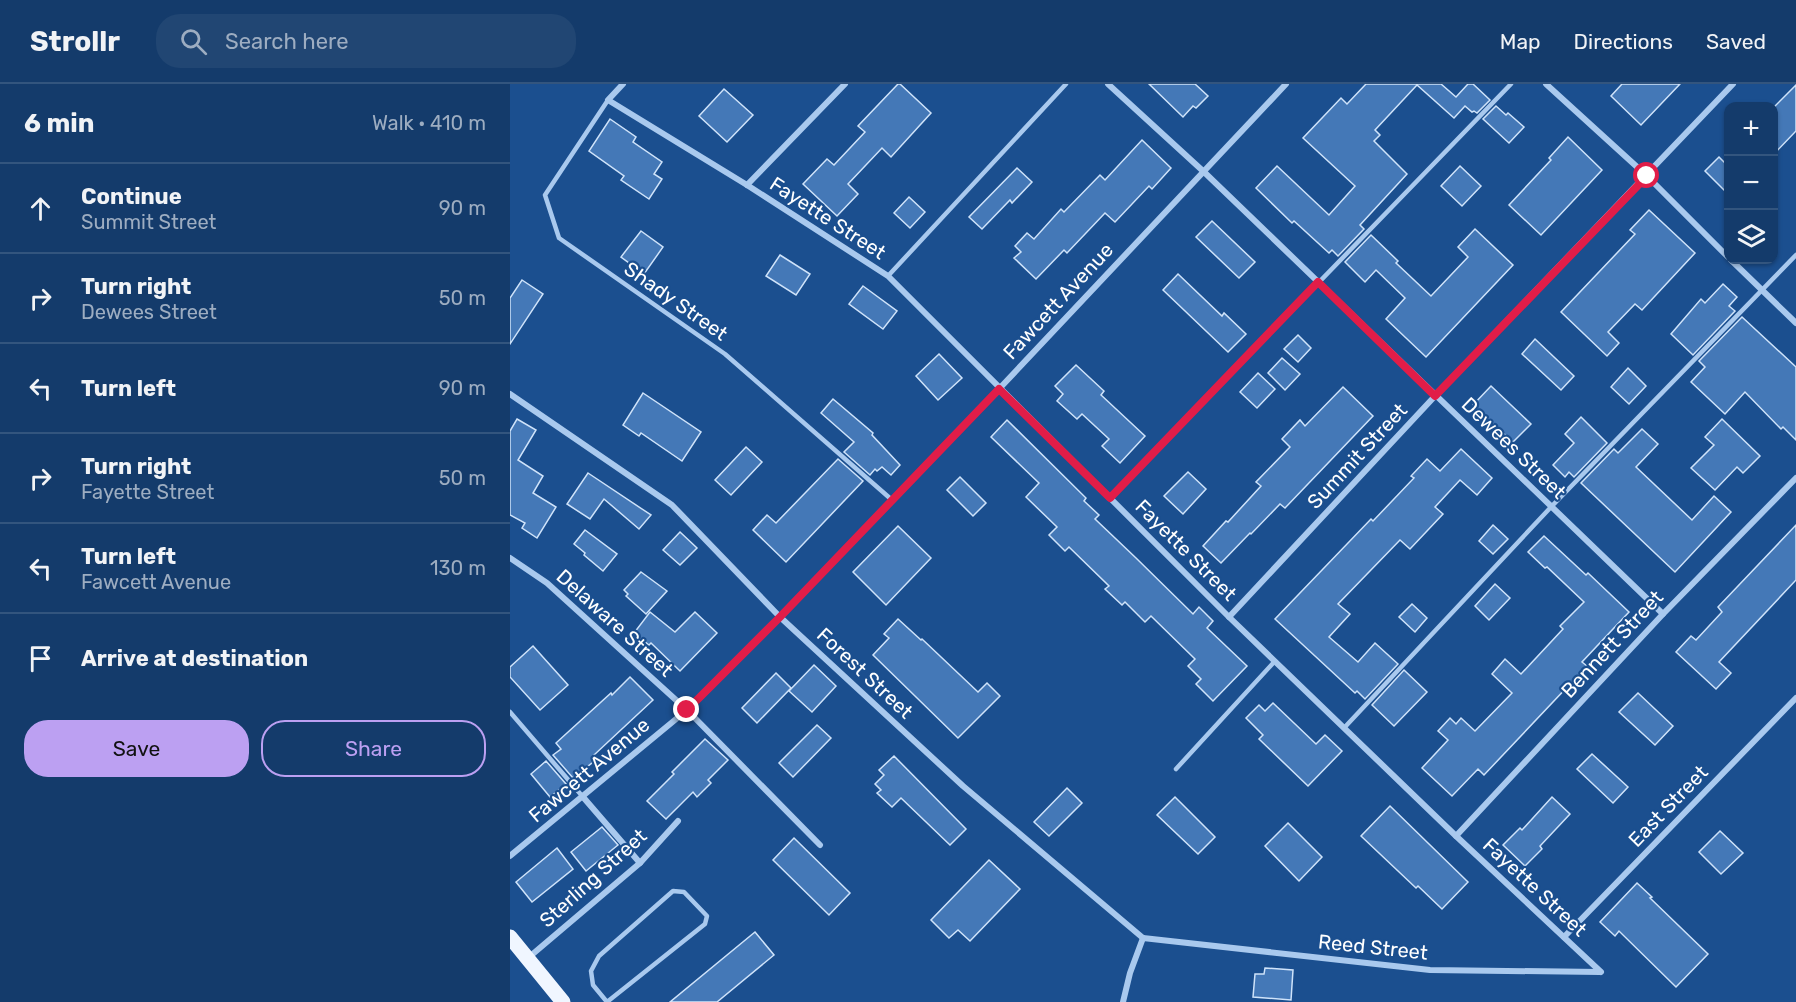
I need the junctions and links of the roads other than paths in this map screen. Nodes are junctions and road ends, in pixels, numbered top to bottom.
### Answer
1 (623, 84) edge
2 (845, 84) edge
3 (1066, 84) edge
4 (1108, 84) edge
5 (1286, 84) edge
6 (1511, 84) edge
7 (1546, 84) edge
8 (1733, 84) edge
9 (608, 100) junction
10 (1203, 171) junction
11 (1647, 176) junction
12 (747, 185) junction
13 (1724, 252) edge
14 (1796, 255) edge
15 (1736, 264) edge
16 (888, 276) junction
17 (1318, 282) junction
18 (1763, 290) junction
19 (1796, 323) edge
20 (999, 389) junction
21 (510, 394) edge
22 (1435, 396) junction
23 (1796, 478) edge
24 (1110, 498) junction
25 (892, 500) junction
26 (1551, 507) junction
27 (510, 558) edge
28 (1663, 614) junction
29 (780, 617) junction
30 (1229, 617) junction
31 (1275, 661) junction
32 (1796, 698) edge
33 (687, 710) junction
34 (510, 712) edge
35 (1344, 728) junction
36 (1176, 769) dead end
37 (583, 797) junction
38 (678, 821) dead end
39 (1456, 836) junction
40 (820, 845) dead end
41 (510, 856) edge
42 (640, 863) junction
43 (510, 937) edge
44 (1564, 937) junction
45 (1143, 938) junction
46 (528, 958) junction
47 (1601, 972) joint
48 (563, 1002) edge
49 (607, 1002) edge
50 (1123, 1002) edge

1 - 9 street
2 - 12 street
3 - 16 lane
4 - 10 street, Dewees Street
5 - 10 street, Fawcett Avenue
6 - 17 lane
7 - 11 street
8 - 11 street, Summit Street
9 - 12 street, Fayette Street
9 - 25 lane, Shady Street
10 - 17 street, Dewees Street
10 - 20 street, Fawcett Avenue
11 - 13 street
11 - 22 street, Summit Street
12 - 16 street, Fayette Street
14 - 18 lane
15 - 18 street
16 - 20 street, Fayette Street
17 - 22 street, Dewees Street
17 - 24 lane
18 - 19 street
18 - 26 lane
20 - 24 street, Fayette Street
20 - 25 street, Fawcett Avenue
21 - 29 street, Forest Street
22 - 26 street, Dewees Street
22 - 30 street, Summit Street
23 - 28 street, Bennett Street
24 - 30 street, Fayette Street
25 - 29 street, Fawcett Avenue
26 - 28 street, Dewees Street
26 - 35 lane
27 - 33 street, Delaware Street
28 - 39 street, Bennett Street
29 - 33 street, Fawcett Avenue
29 - 45 street, Forest Street
30 - 31 street, Fayette Street
31 - 35 street, Fayette Street
31 - 36 lane
32 - 44 street, East Street
33 - 37 street, Fawcett Avenue
33 - 40 street, Delaware Street
34 - 37 lane
35 - 39 street, Fayette Street
37 - 41 street, Fawcett Avenue
37 - 42 street
38 - 42 street, Sterling Street
39 - 44 street, Fayette Street
42 - 46 street, Sterling Street
43 - 46 main road
44 - 47 street, Fayette Street
45 - 47 street, Reed Street
45 - 50 street
46 - 48 main road
49 - 49 lane

